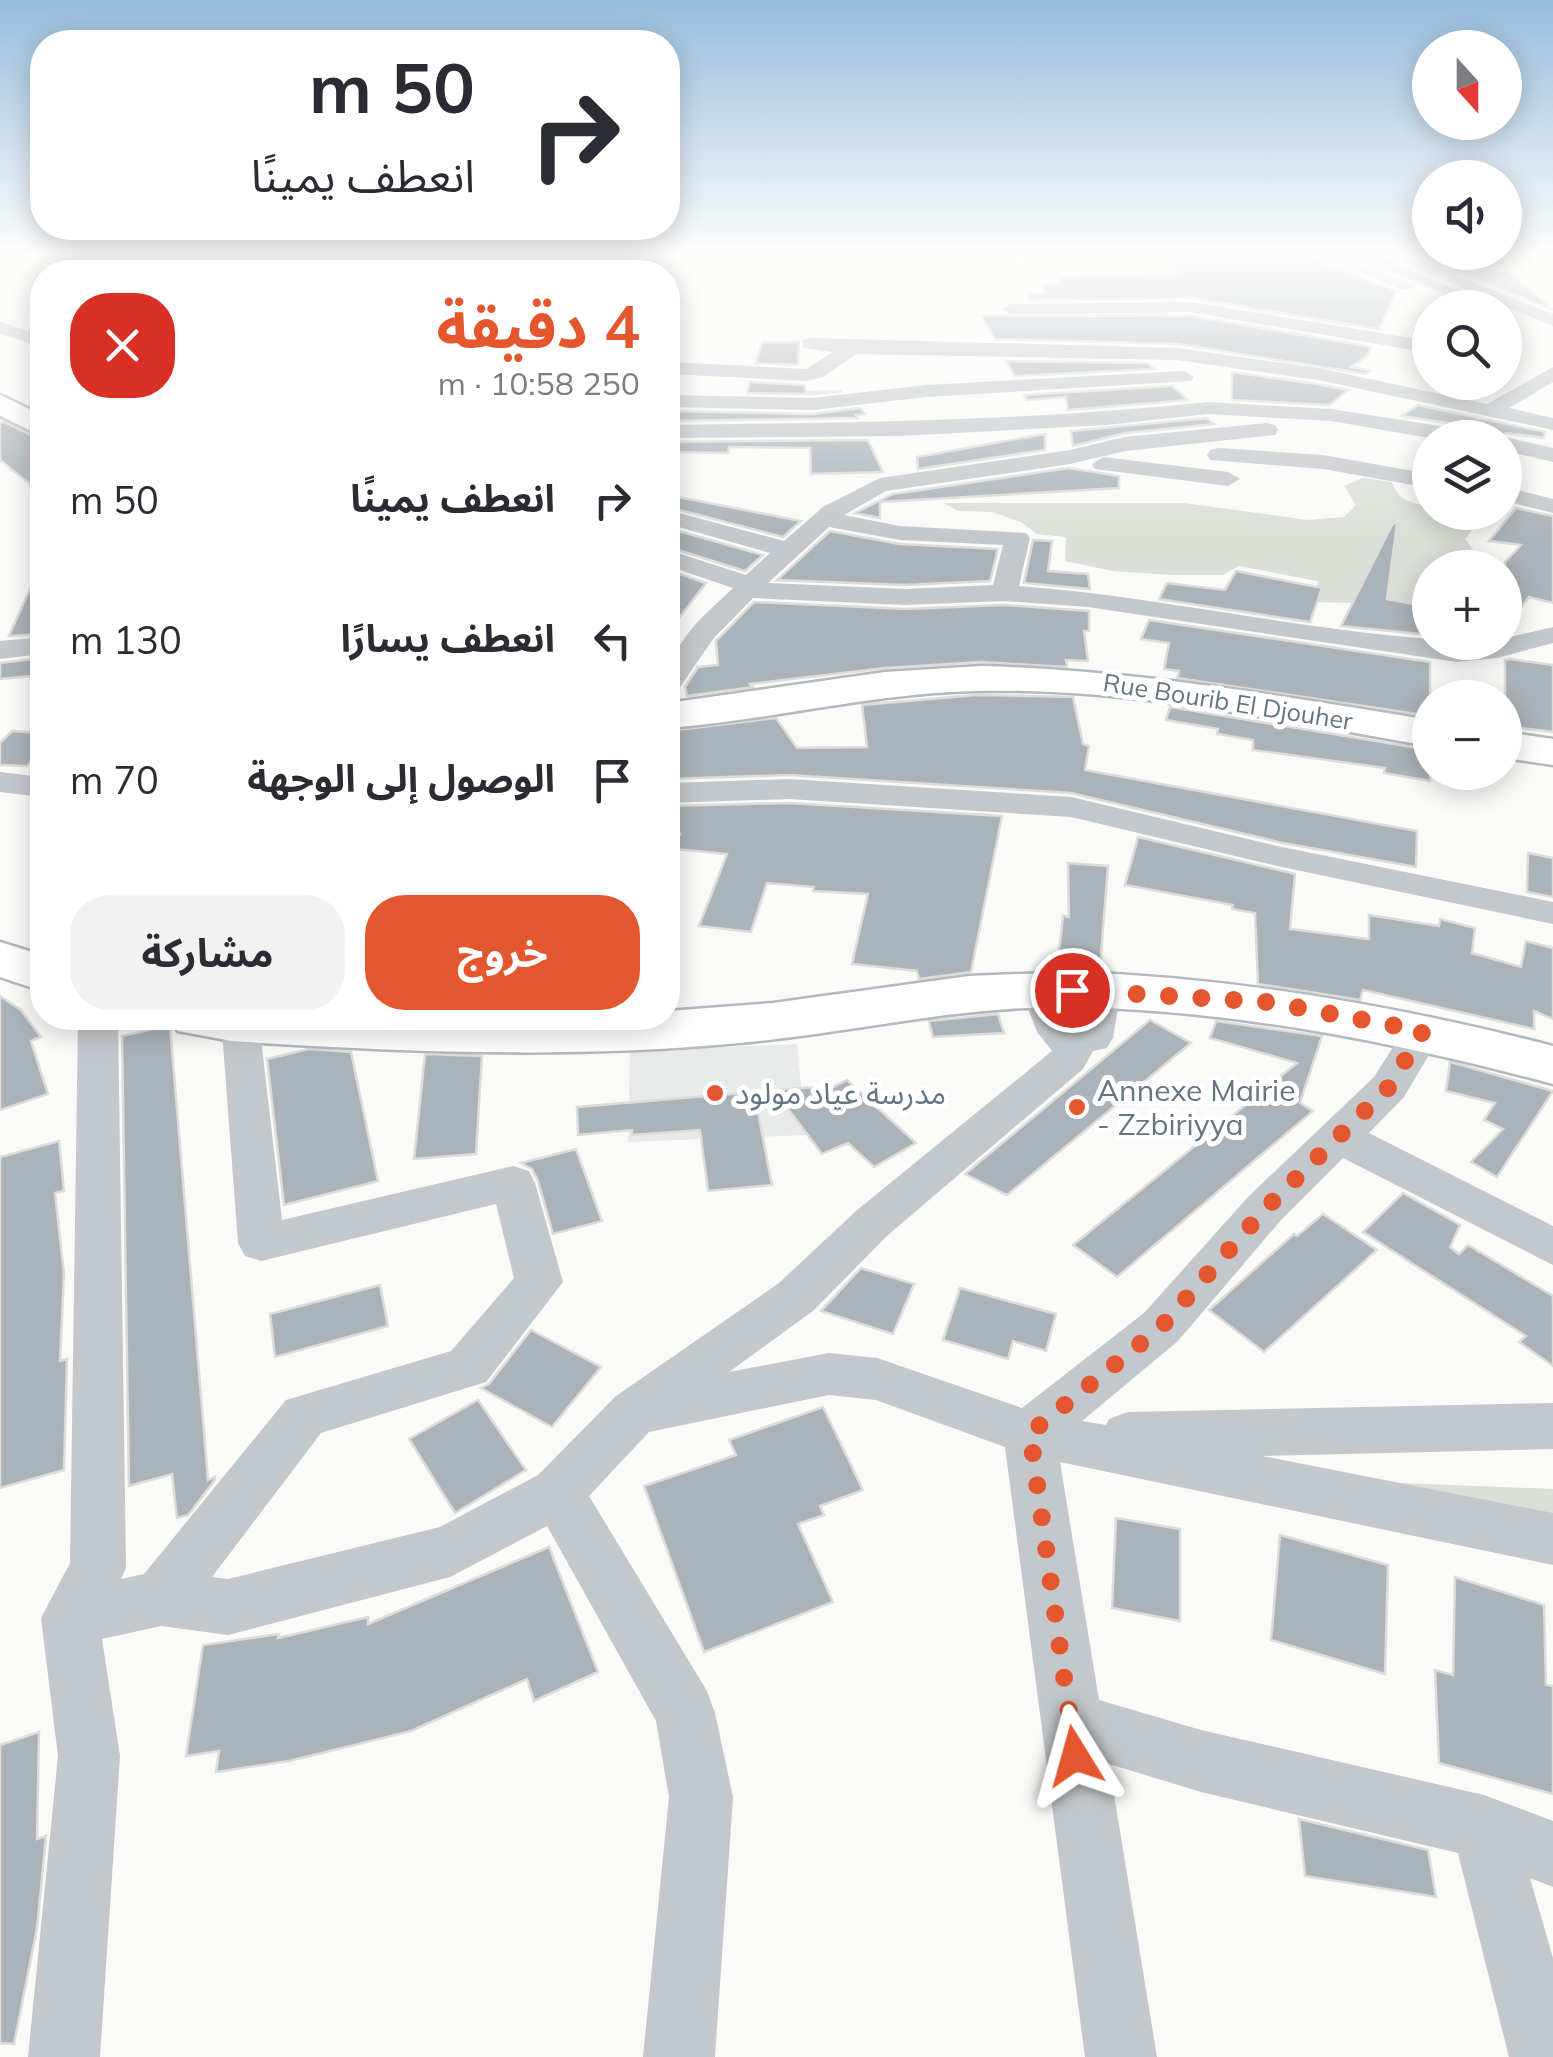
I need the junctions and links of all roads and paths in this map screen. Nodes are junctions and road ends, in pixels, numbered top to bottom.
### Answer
1 (841, 347) edge
2 (1146, 347) edge
3 (1183, 347) edge
4 (1225, 347) edge
5 (852, 348) junction
6 (680, 369) edge
7 (1409, 373) edge
8 (1553, 373) edge
9 (1184, 377) junction
10 (680, 401) edge
11 (0, 404) edge
12 (1208, 408) junction
13 (1491, 410) junction
14 (30, 420) edge
15 (1369, 421) junction
16 (1553, 424) edge
17 (1412, 428) edge
18 (680, 432) edge
19 (1160, 442) junction
20 (1522, 448) edge
21 (1553, 455) edge
22 (1070, 457) junction
23 (1412, 478) edge
24 (1228, 479) dead end
25 (1522, 498) edge
26 (1553, 506) edge
27 (824, 519) junction
28 (680, 521) edge
29 (790, 551) junction
30 (680, 562) edge
31 (749, 588) junction
32 (1004, 593) junction
33 (1553, 635) edge
34 (30, 647) edge
35 (0, 650) edge
36 (680, 667) edge
37 (680, 714) edge
38 (1412, 730) edge
39 (1522, 747) edge
40 (1553, 752) edge
41 (0, 782) edge
42 (30, 786) edge
43 (680, 793) edge
44 (1553, 913) edge
45 (0, 958) edge
46 (30, 969) edge
47 (1040, 990) junction
48 (680, 1027) edge
49 (98, 1030) edge
50 (220, 1030) edge
51 (421, 1030) edge
52 (499, 1030) edge
53 (1423, 1031) junction
54 (1553, 1065) edge
55 (1336, 1135) junction
56 (1553, 1248) edge
57 (634, 1412) junction
58 (1553, 1426) edge
59 (1030, 1433) junction
60 (557, 1492) junction
61 (1553, 1539) edge
62 (161, 1598) junction
63 (70, 1618) junction
64 (1070, 1722) junction
65 (1484, 1827) junction
66 (1553, 1854) edge
67 (64, 2057) edge
68 (679, 2057) edge
69 (1121, 2057) edge
70 (1545, 2057) edge

1 - 5 street
2 - 5 street
3 - 9 street
4 - 7 street
5 - 6 street
7 - 13 street
8 - 13 street
9 - 10 street
9 - 12 street
11 - 14 main road
12 - 15 street
12 - 18 street
13 - 16 street
15 - 17 street
15 - 19 street
19 - 22 street
19 - 23 street
20 - 21 street
22 - 24 street
22 - 27 street
25 - 26 street
27 - 29 street
27 - 32 street
28 - 29 street
29 - 31 street
30 - 31 street
31 - 32 street
31 - 36 street
32 - 33 street
34 - 35 street
37 - 38 main road, Rue Bourib El Djouher
39 - 40 main road
41 - 42 street
43 - 44 street
45 - 46 main road
47 - 48 main road
47 - 53 main road
47 - 57 street
49 - 63 street
50 - 62 street
51 - 52 main road
53 - 54 main road
53 - 55 street
55 - 56 street
55 - 59 street
57 - 59 street
57 - 60 street
58 - 59 street
59 - 61 street
59 - 64 street
60 - 62 street
60 - 68 street
62 - 63 street
63 - 67 street
64 - 65 street
64 - 69 street
65 - 66 street
65 - 70 street

